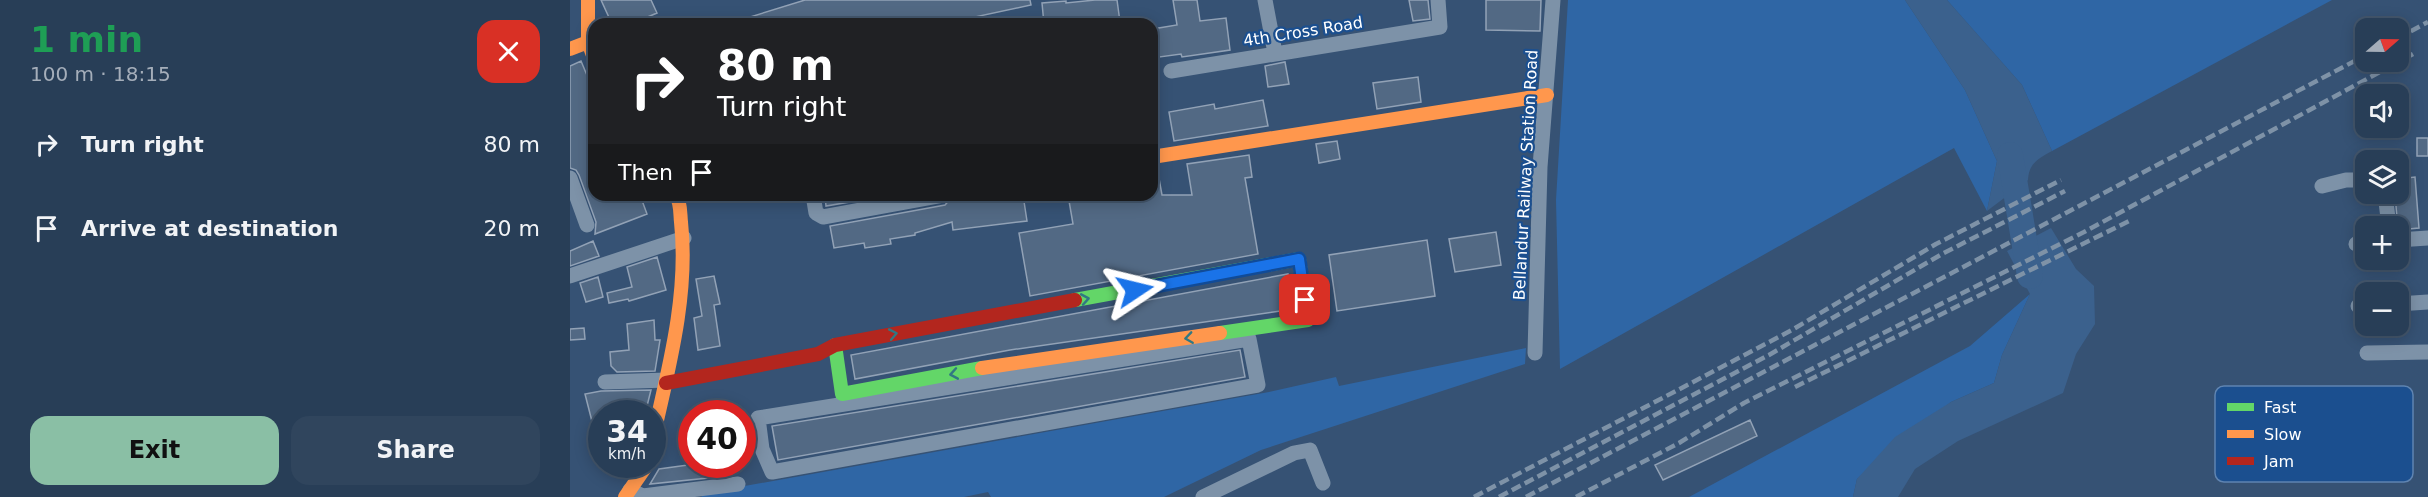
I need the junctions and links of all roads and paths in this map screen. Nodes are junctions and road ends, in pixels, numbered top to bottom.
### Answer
1 (588, 0) edge
2 (1265, 0) edge
3 (1438, 0) edge
4 (1553, 0) edge
5 (588, 42) joint
6 (570, 49) edge
7 (1275, 53) junction
8 (1171, 71) dead end
9 (1547, 95) junction
10 (1158, 156) edge
11 (570, 178) edge
12 (2355, 180) edge
13 (2322, 186) dead end
14 (683, 201) edge
15 (814, 201) edge
16 (910, 201) edge
17 (587, 225) dead end
18 (684, 238) junction
19 (2428, 238) edge
20 (2409, 239) edge
21 (570, 276) edge
22 (2428, 302) edge
23 (2409, 303) edge
24 (835, 345) junction
25 (1535, 352) dead end
26 (2428, 352) edge
27 (2367, 353) dead end
28 (605, 382) dead end
29 (666, 382) junction
30 (662, 400) edge
31 (758, 418) joint
32 (637, 478) edge
33 (1323, 483) dead end
34 (738, 484) dead end
35 (627, 494) edge
36 (1203, 497) edge

1 - 5 street
2 - 7 street
3 - 7 street, 4th Cross Road
4 - 9 street, Bellandur Railway Station Road
5 - 6 street
7 - 8 street, 4th Cross Road
9 - 10 street
9 - 25 street, Bellandur Railway Station Road
11 - 17 street
12 - 13 street
14 - 18 street
15 - 16 street
18 - 21 street
18 - 29 street
19 - 20 street
22 - 23 street
24 -> 24 street
24 - 29 street
26 - 27 street
28 - 29 street
29 - 30 street
31 - 31 street
32 - 35 street
33 - 36 street
34 - 35 street

